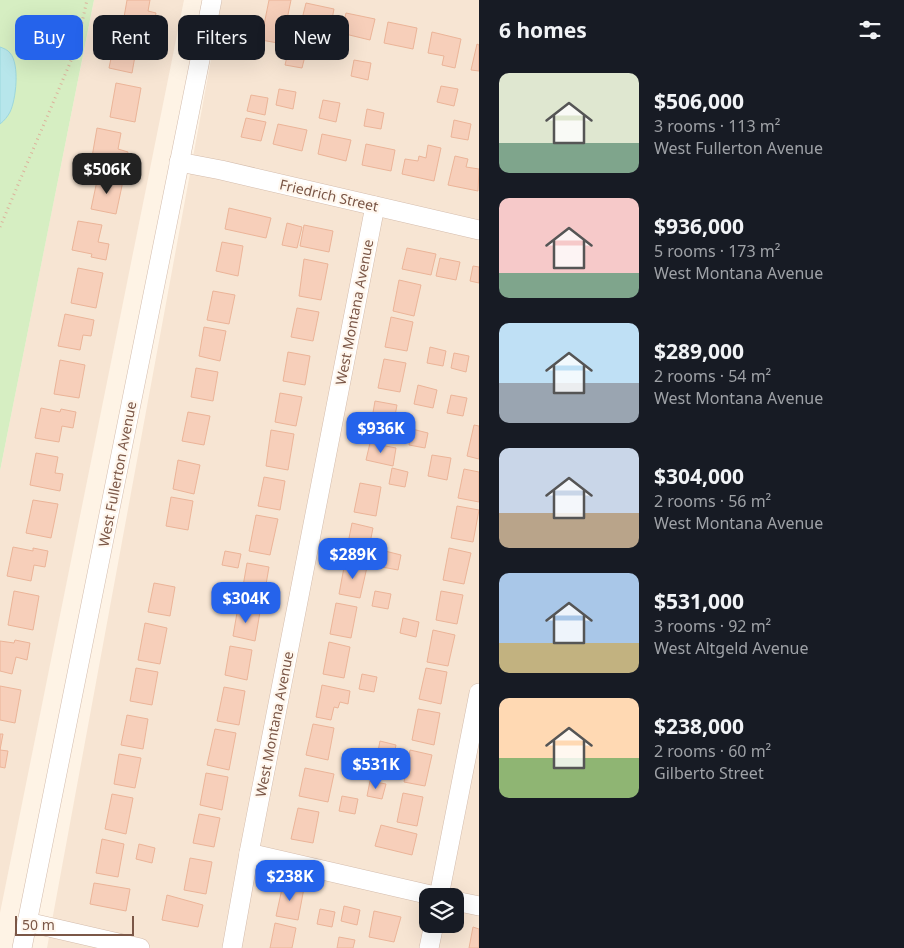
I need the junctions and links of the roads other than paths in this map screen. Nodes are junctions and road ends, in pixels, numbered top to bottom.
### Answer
1 (212, 0) edge
2 (179, 162) junction
3 (375, 206) junction
4 (479, 230) edge
5 (479, 693) edge
6 (249, 853) junction
7 (442, 888) edge
8 (419, 892) edge
9 (464, 903) edge
10 (479, 906) edge
11 (27, 922) junction
12 (432, 933) edge
13 (22, 948) edge
14 (140, 948) edge
15 (232, 948) edge
16 (429, 948) edge

1 - 2 street, West Fullerton Avenue
2 - 3 street, Friedrich Street
2 - 11 street, West Fullerton Avenue
3 - 4 street, Friedrich Street
3 - 6 street, West Montana Avenue
5 - 7 street
6 - 8 street
6 - 15 street, West Montana Avenue
9 - 10 street
11 - 13 street, West Fullerton Avenue
11 - 14 street
12 - 16 street

